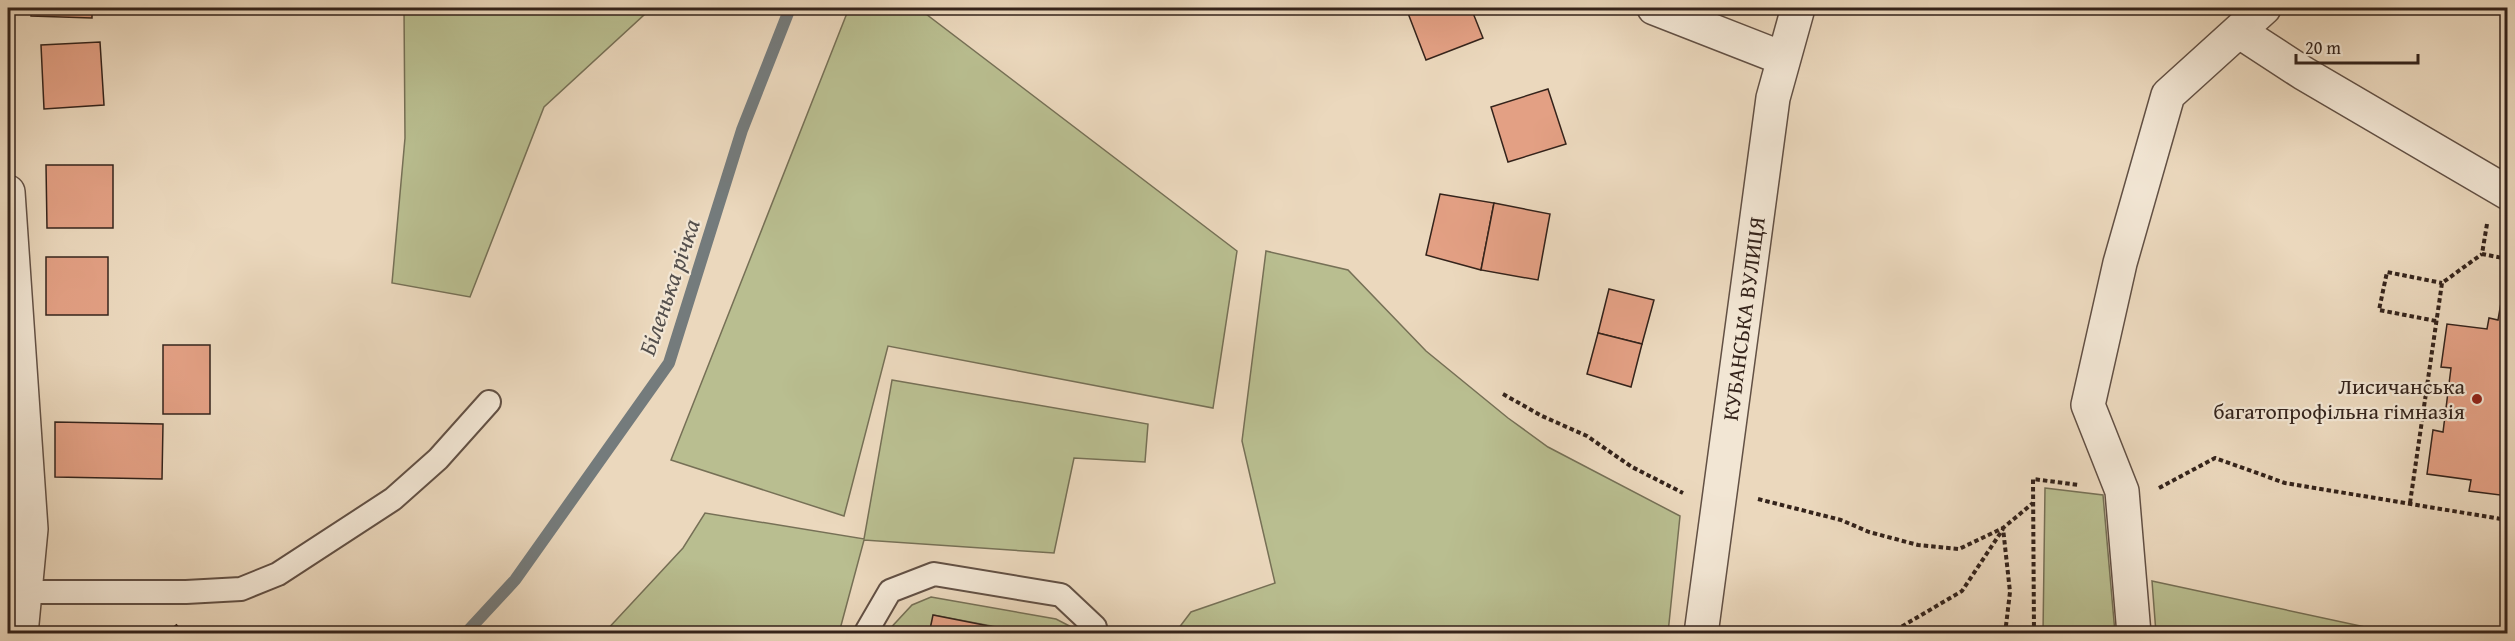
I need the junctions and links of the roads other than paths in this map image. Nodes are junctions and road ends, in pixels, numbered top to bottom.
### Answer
1 (1654, 8) edge
2 (1798, 8) edge
3 (2264, 8) edge
4 (2240, 32) junction
5 (1782, 58) junction
6 (8, 192) edge
7 (2498, 206) edge
8 (489, 402) dead end
9 (25, 592) junction
10 (21, 633) edge
11 (865, 633) edge
12 (1096, 633) edge
13 (1701, 633) edge
14 (2134, 633) edge

1 - 5 street
2 - 5 street, КУБАНСЬКА ВУЛИЦЯ
3 - 4 street
4 - 7 street
4 - 14 street
5 - 13 street, КУБАНСЬКА ВУЛИЦЯ
6 - 9 street
8 - 9 lane
9 - 10 street
11 - 12 lane

